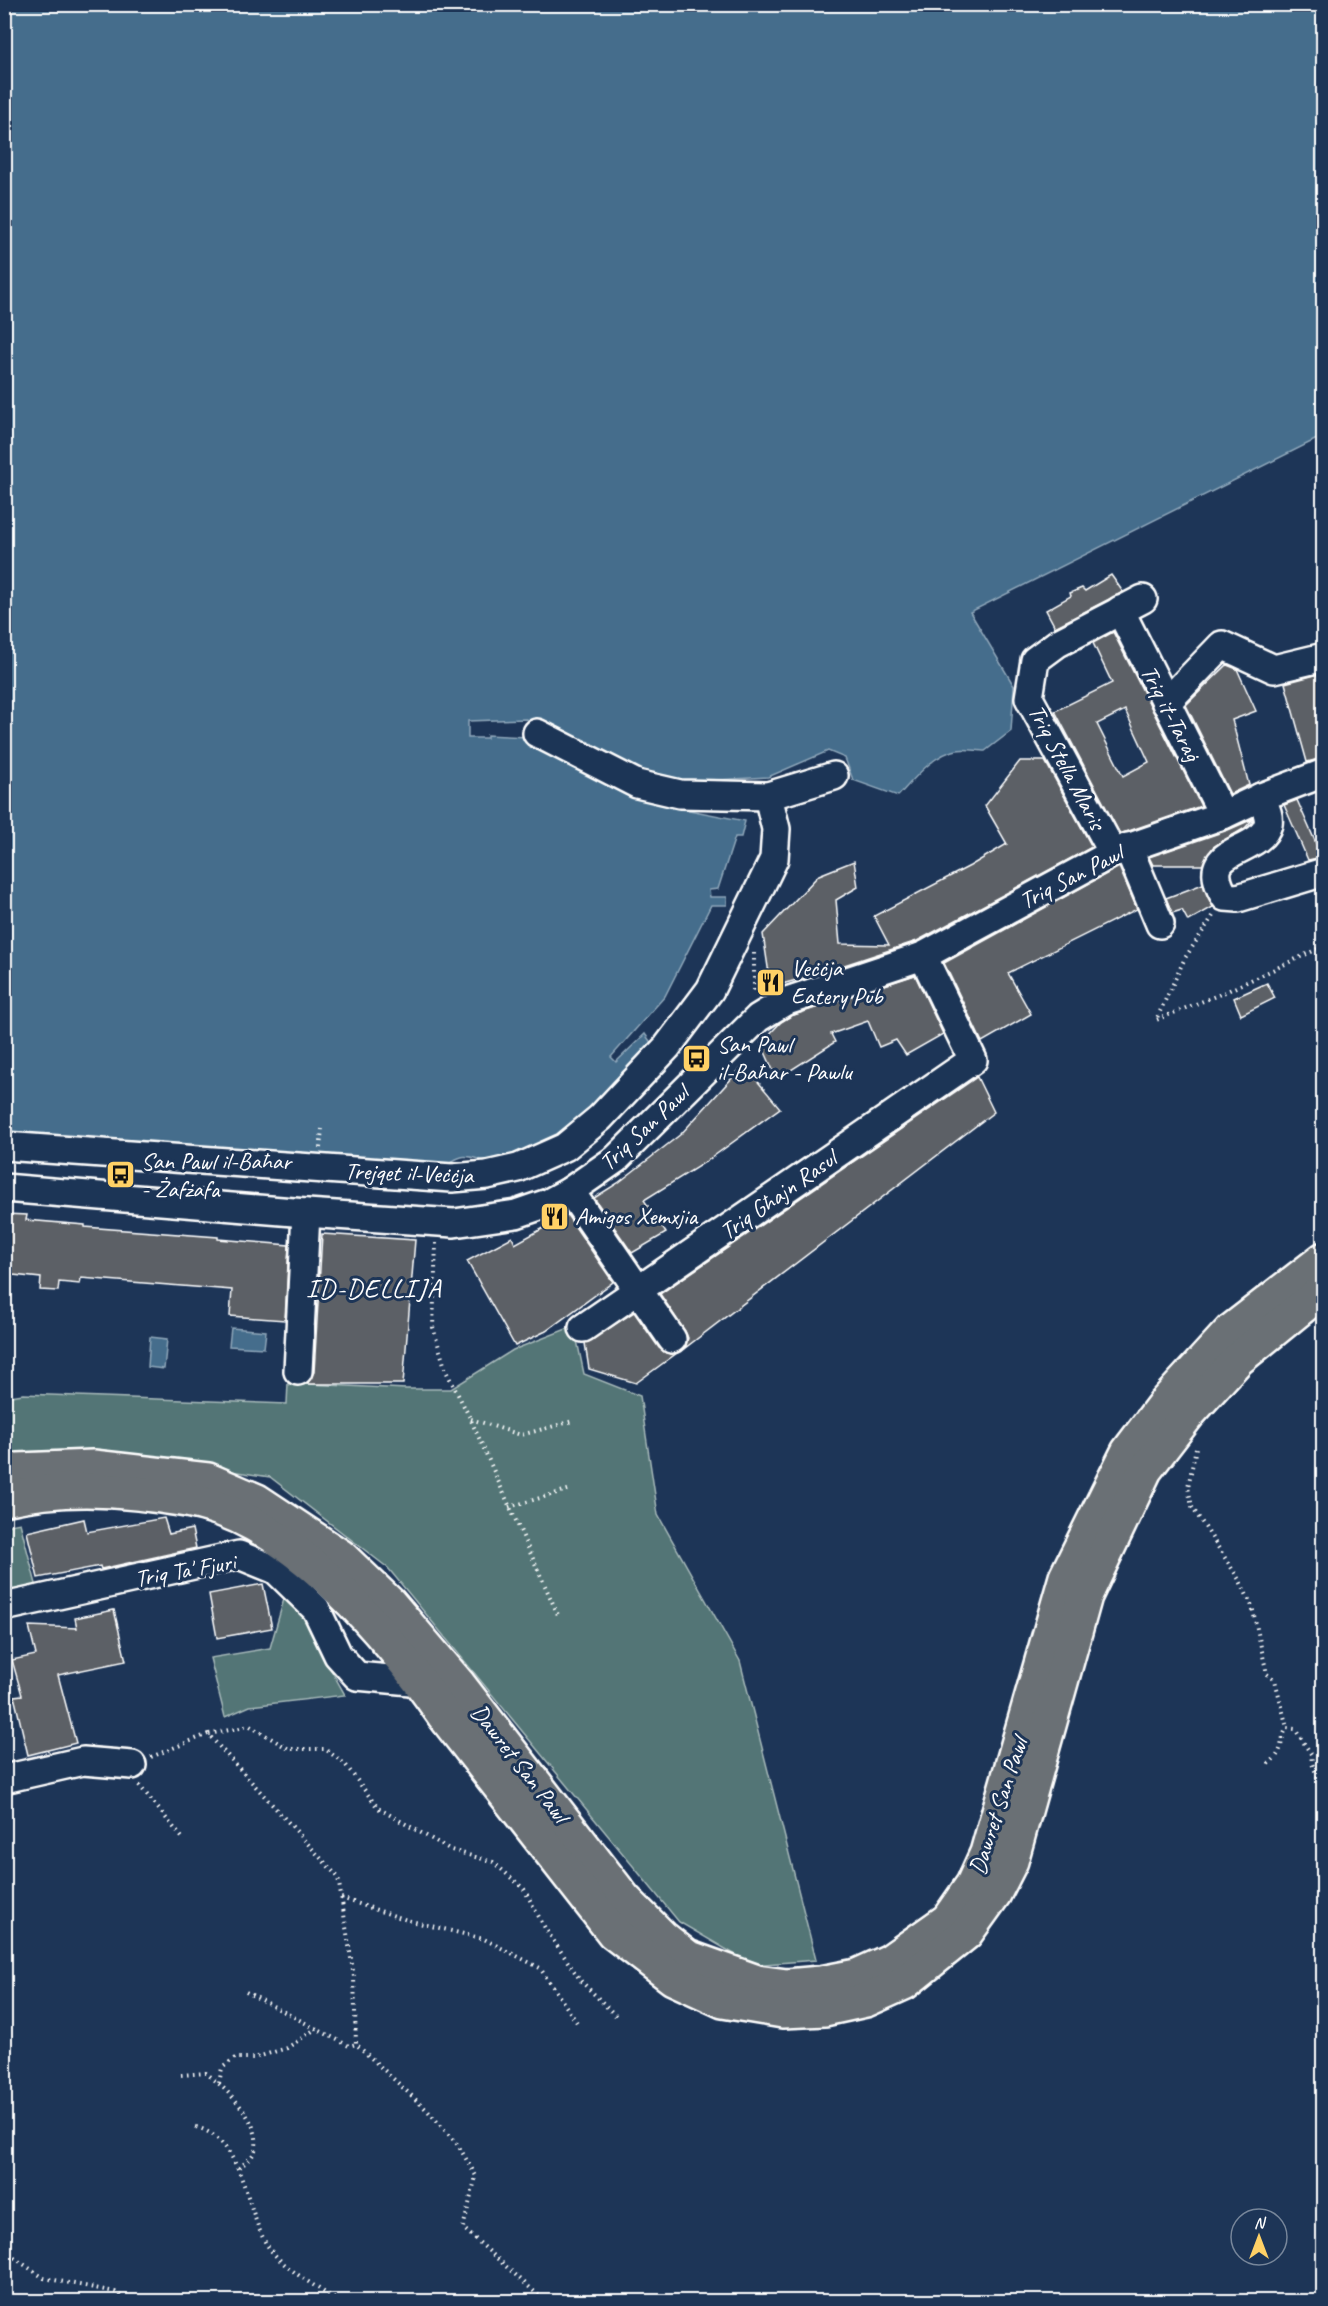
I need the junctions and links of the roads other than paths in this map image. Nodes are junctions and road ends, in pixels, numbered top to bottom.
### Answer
1 (1131, 604) joint
2 (1323, 657) edge
3 (1166, 703) junction
4 (537, 733) dead end
5 (1323, 772) edge
6 (834, 776) dead end
7 (768, 796) junction
8 (1261, 797) junction
9 (1223, 815) junction
10 (1121, 850) junction
11 (1323, 872) edge
12 (1160, 924) dead end
13 (923, 956) junction
14 (4, 1146) edge
15 (4, 1188) edge
16 (570, 1191) junction
17 (306, 1213) junction
18 (1323, 1259) edge
19 (1323, 1289) edge
20 (638, 1292) junction
21 (583, 1328) dead end
22 (672, 1339) dead end
23 (298, 1371) dead end
24 (4, 1473) edge
25 (4, 1499) edge
26 (390, 1604) junction
27 (4, 1607) edge
28 (388, 1642) junction
29 (338, 1655) junction
30 (421, 1682) junction
31 (138, 1762) road end
32 (4, 1779) edge

1 - 3 street, Triq it-Taraġ
1 - 10 street, Triq Stella Maris
2 - 3 street
3 - 9 street, Triq it-Taraġ
4 - 7 street
5 - 8 street, Triq San Pawl
6 - 7 street
7 - 14 street, Trejqet il-Veċċja
8 - 9 street, Triq San Pawl
8 - 11 street
9 - 10 street, Triq San Pawl
10 - 12 street, Triq Stella Maris
10 - 13 street, Triq San Pawl
13 - 16 street, Triq San Pawl
13 - 20 street, Triq Għajn Rasul
15 - 17 street, Triq San Pawl
16 - 17 street, Triq San Pawl
16 - 20 street
17 - 23 street
18 - 26 highway, Dawret San Pawl
19 - 30 highway, Dawret San Pawl
20 - 21 street, Triq Għajn Rasul
20 - 22 street
24 - 26 highway, Dawret San Pawl
25 - 28 highway, Dawret San Pawl
26 - 30 street, Dawret San Pawl
27 - 29 street, Triq Ta' Fjuri
28 - 29 street
28 - 30 highway, Dawret San Pawl
29 - 30 street, Triq Ta' Fjuri
31 - 32 street

